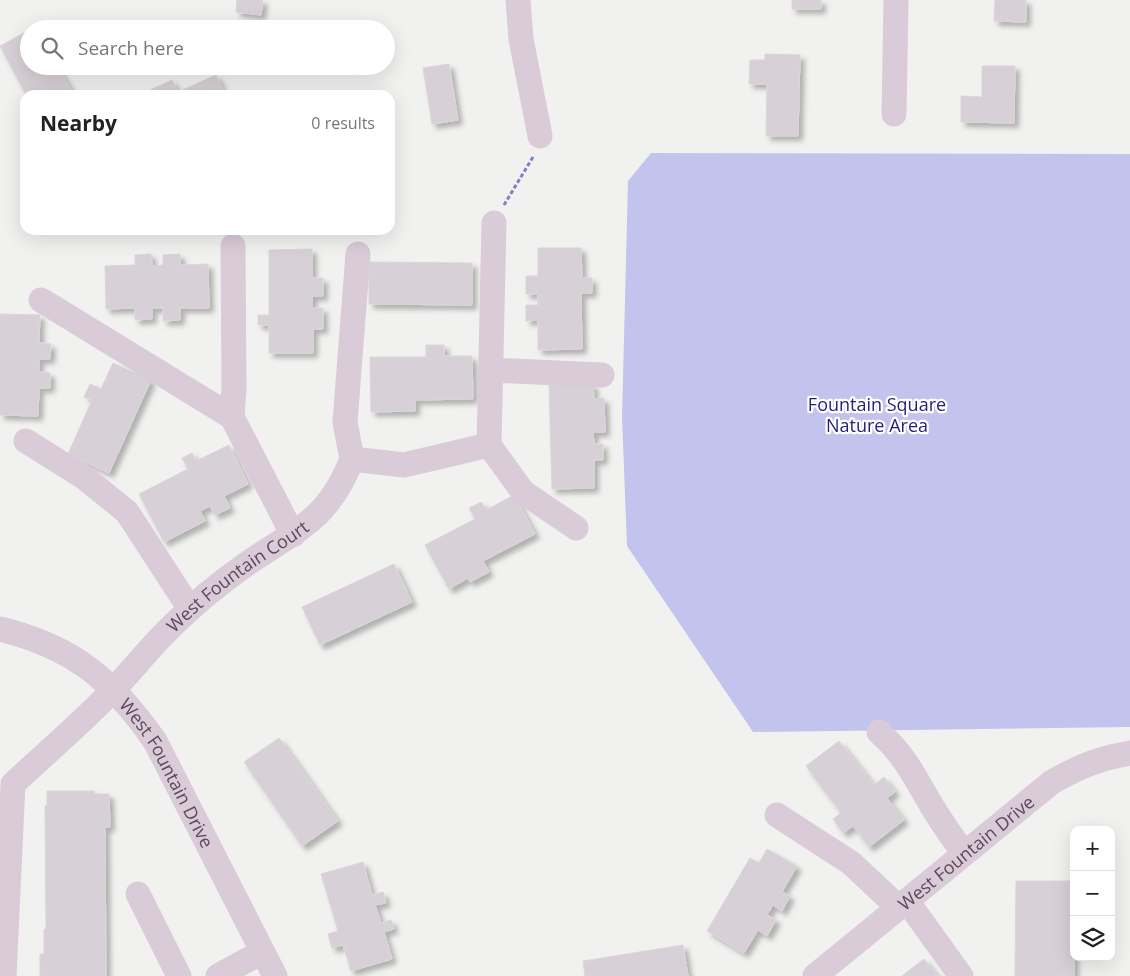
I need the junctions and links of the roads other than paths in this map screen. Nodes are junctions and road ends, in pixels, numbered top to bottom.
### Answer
1 (518, 0) edge
2 (896, 0) edge
3 (894, 114) dead end
4 (540, 136) road end
5 (494, 223) road end
6 (233, 246) dead end
7 (358, 254) dead end
8 (41, 300) dead end
9 (490, 370) junction
10 (602, 375) dead end
11 (232, 417) junction
12 (26, 441) dead end
13 (489, 446) junction
14 (352, 459) junction
15 (576, 528) dead end
16 (294, 535) junction
17 (190, 609) junction
18 (0, 629) edge
19 (114, 689) junction
20 (879, 732) dead end
21 (1130, 752) edge
22 (776, 814) dead end
23 (964, 853) junction
24 (138, 894) dead end
25 (902, 904) junction
26 (262, 952) junction
27 (4, 976) edge
28 (179, 976) edge
29 (218, 976) edge
30 (275, 976) edge
31 (815, 976) edge
32 (961, 976) edge

1 - 4 street
2 - 3 street
5 - 9 street
6 - 11 street
7 - 14 street
8 - 11 street
9 - 10 street
9 - 13 street
11 - 16 street
12 - 17 street
13 - 14 street
13 - 15 street
14 - 16 street, West Fountain Court
16 - 17 street, West Fountain Court
17 - 19 street, West Fountain Court
18 - 19 street, West Fountain Drive
19 - 26 street, West Fountain Drive
19 - 27 street, West Fountain Court
20 - 23 street
21 - 23 street, West Fountain Drive
22 - 25 street
23 - 25 street, West Fountain Drive
24 - 28 street
25 - 31 street, West Fountain Drive
25 - 32 street
26 - 29 street
26 - 30 street, West Fountain Drive

